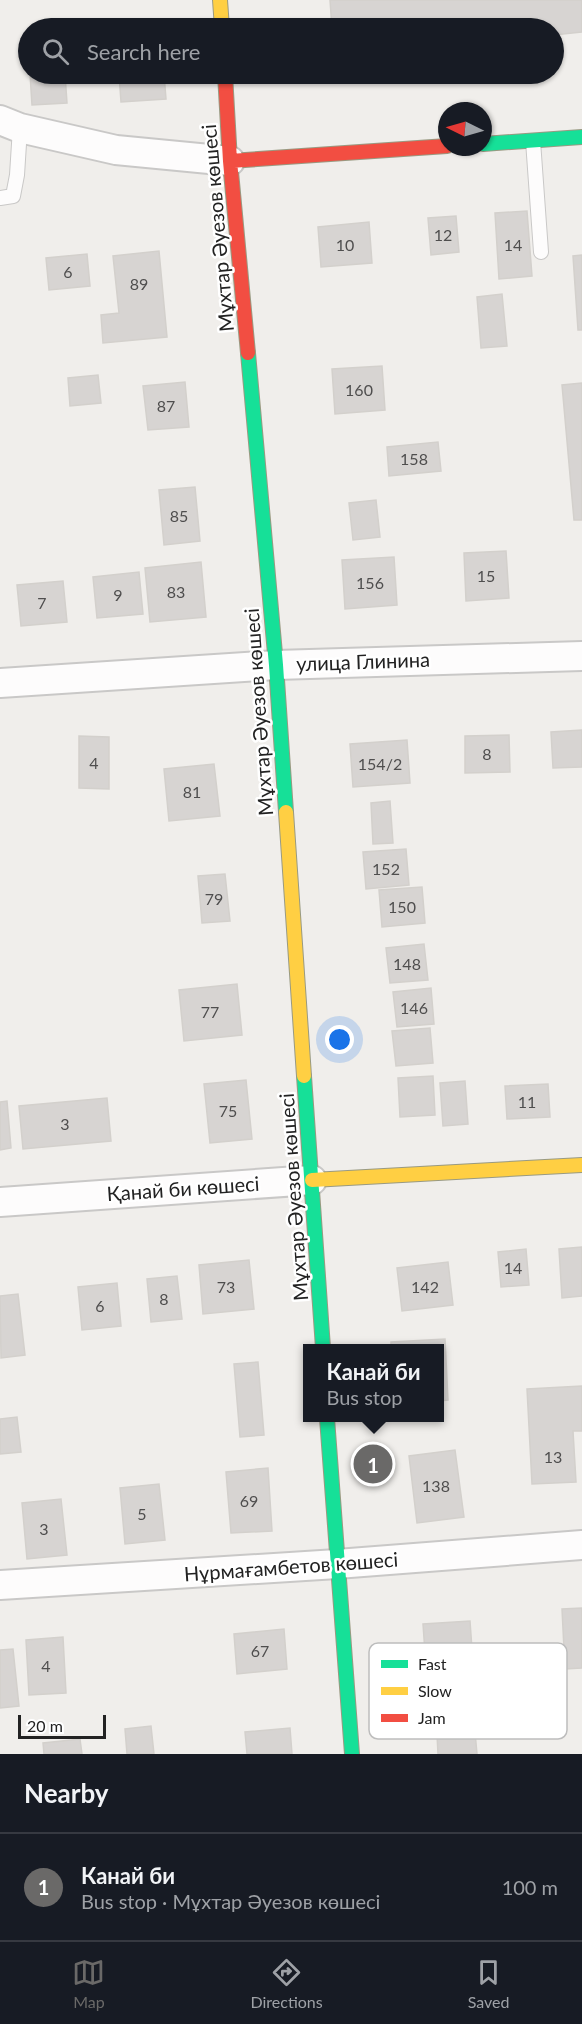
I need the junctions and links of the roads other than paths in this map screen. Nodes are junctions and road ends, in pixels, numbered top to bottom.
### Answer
1 (220, 0) edge
2 (221, 18) edge
3 (226, 84) edge
4 (10, 124) edge
5 (582, 137) edge
6 (533, 141) junction
7 (492, 143) edge
8 (438, 147) edge
9 (230, 161) junction
10 (0, 198) edge
11 (541, 252) dead end
12 (582, 656) edge
13 (276, 665) junction
14 (0, 683) edge
15 (582, 1165) edge
16 (312, 1180) junction
17 (0, 1202) edge
18 (323, 1344) edge
19 (327, 1422) edge
20 (582, 1545) edge
21 (337, 1564) junction
22 (0, 1585) edge
23 (352, 1754) edge

1 - 2 main road
3 - 9 main road, Мұхтар Әуезов көшесі
4 - 9 street
4 - 10 lane
5 - 6 main road
6 - 7 main road
6 - 11 lane
8 - 9 main road
9 - 13 main road, Мұхтар Әуезов көшесі
12 - 13 street, улица Глинина
13 - 14 street, улица Глинина
13 - 16 main road, Мұхтар Әуезов көшесі
15 - 16 main road, Қанай би көшесі
16 - 17 street, Қанай би көшесі
16 - 18 main road, Мұхтар Әуезов көшесі
19 - 21 main road
20 - 21 street, Нұрмағамбетов көшесі
21 - 22 street, Нұрмағамбетов көшесі
21 - 23 main road

